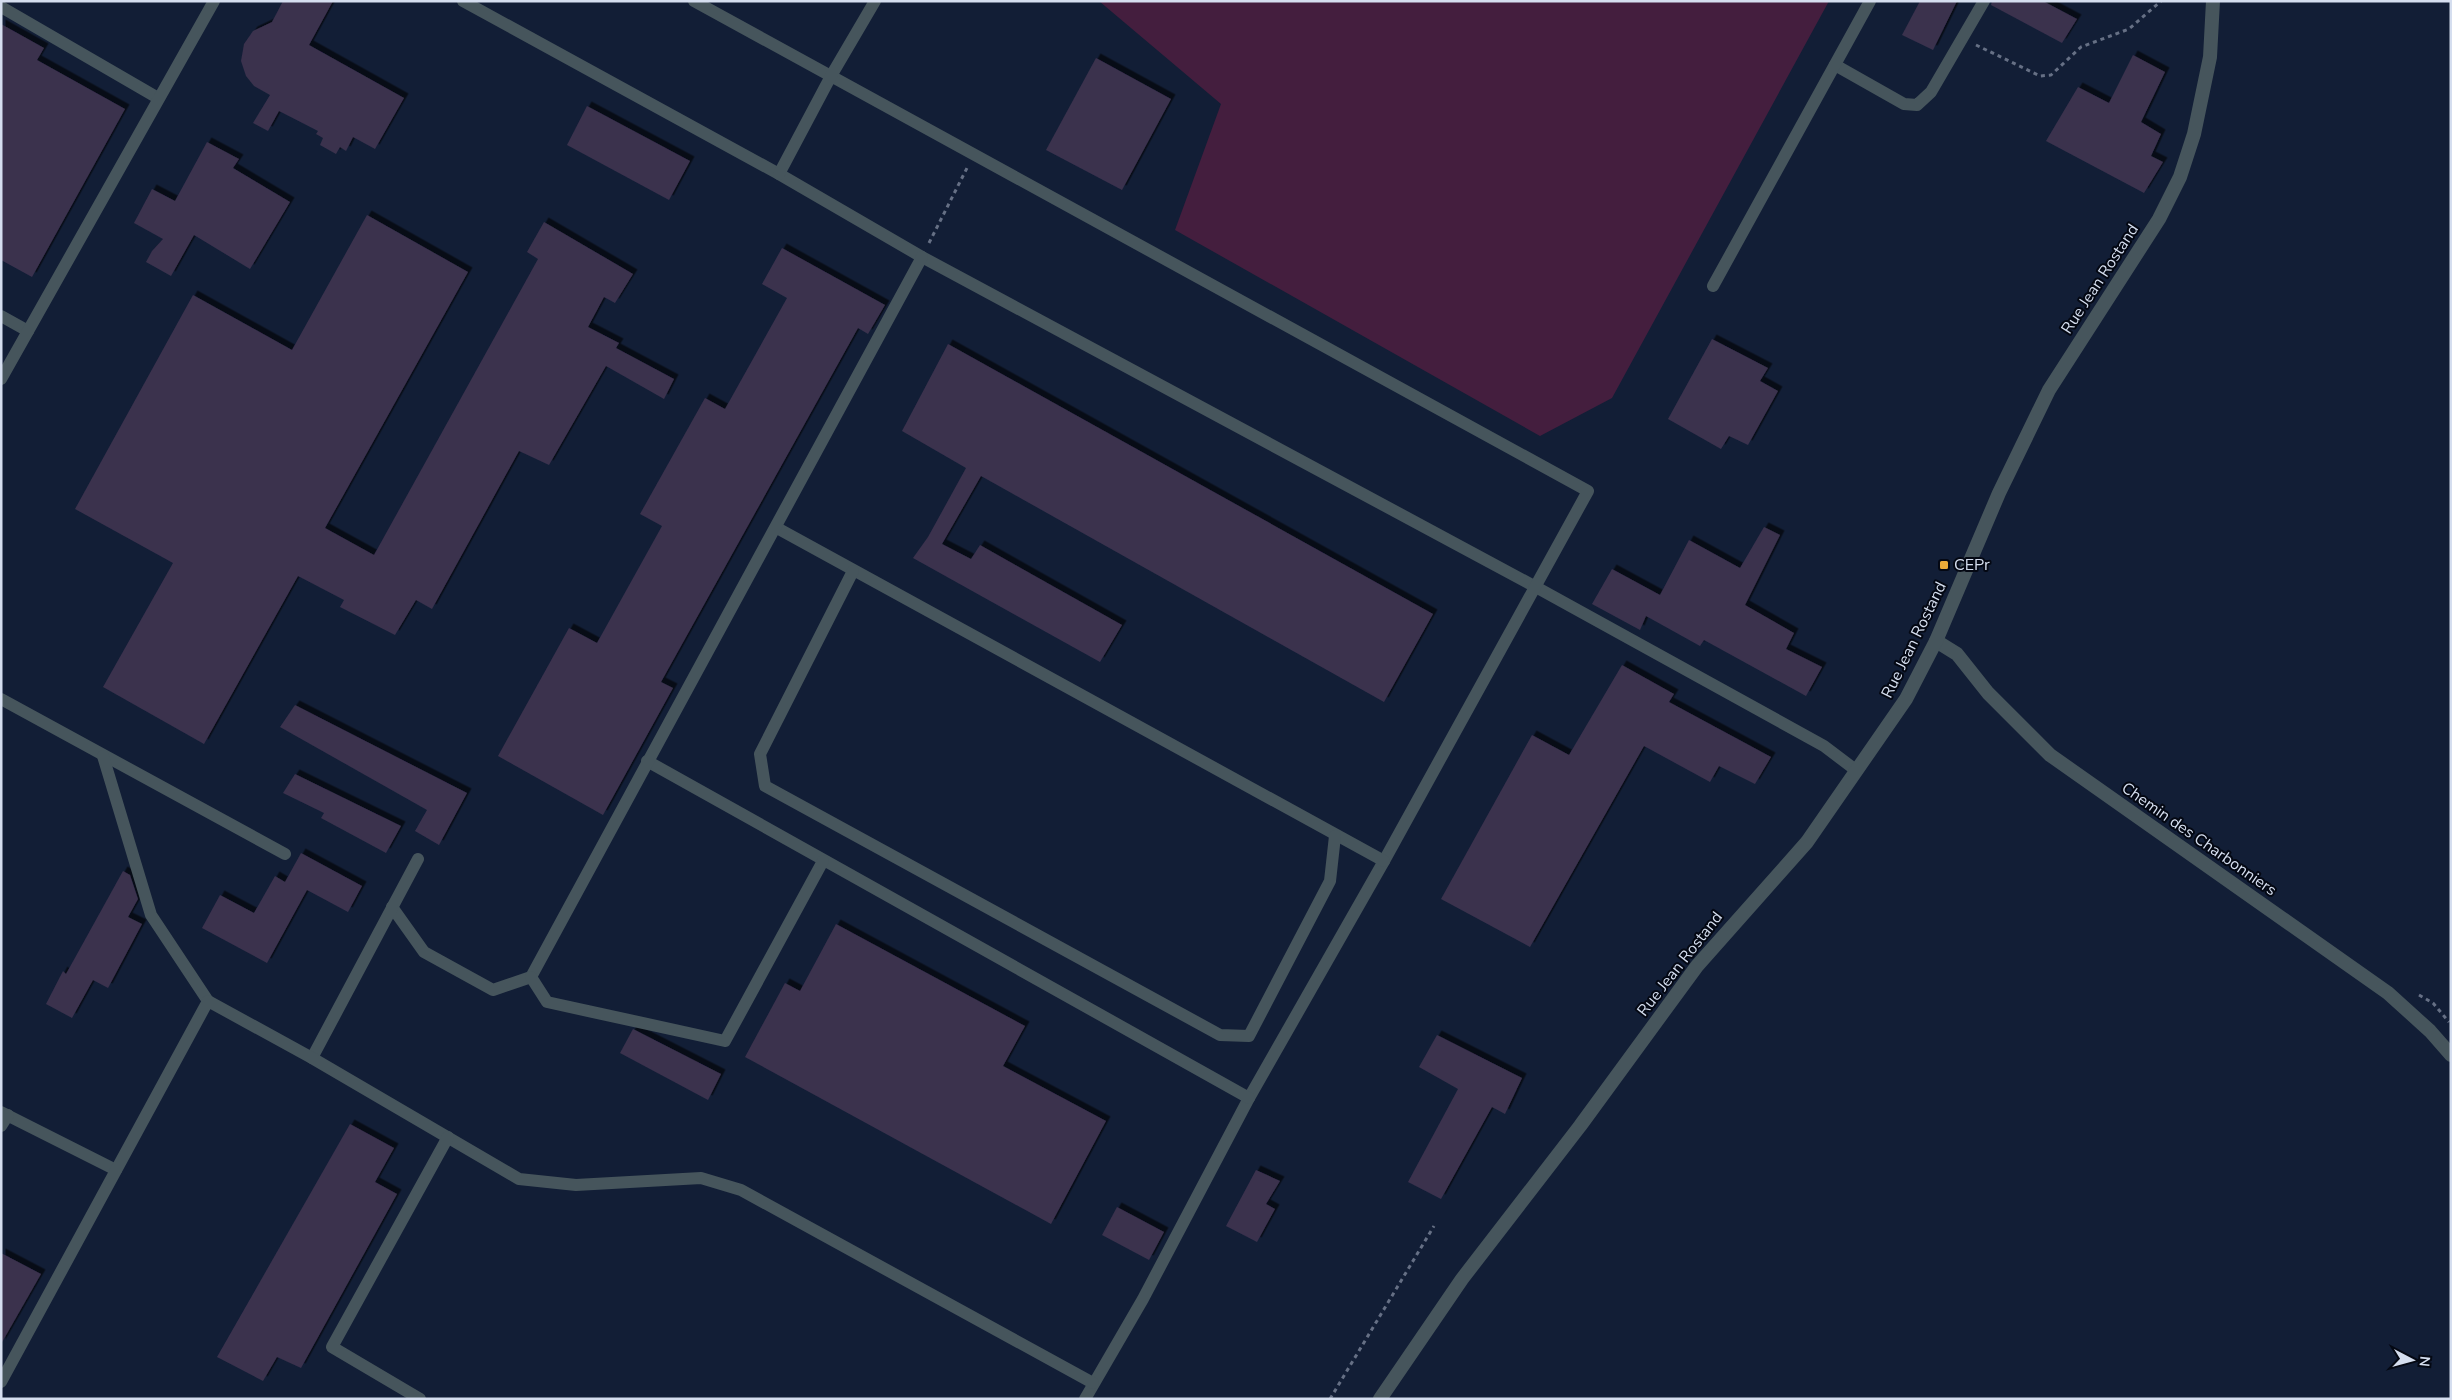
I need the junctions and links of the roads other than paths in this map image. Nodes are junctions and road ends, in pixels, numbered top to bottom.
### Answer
1 (214, 1) edge
2 (463, 1) edge
3 (694, 1) edge
4 (875, 1) edge
5 (1870, 1) edge
6 (1984, 1) edge
7 (2214, 1) edge
8 (1, 7) edge
9 (1835, 65) junction
10 (831, 76) junction
11 (158, 98) junction
12 (779, 174) junction
13 (922, 257) junction
14 (1713, 286) dead end
15 (1, 316) edge
16 (28, 331) junction
17 (1, 379) edge
18 (777, 528) junction
19 (853, 571) junction
20 (1534, 586) junction
21 (1936, 641) junction
22 (1, 699) edge
23 (104, 756) junction
24 (647, 761) junction
25 (1857, 771) junction
26 (1334, 836) junction
27 (286, 854) dead end
28 (418, 860) dead end
29 (823, 861) junction
30 (1384, 861) junction
31 (392, 907) junction
32 (531, 977) junction
33 (208, 1001) junction
34 (2451, 1055) edge
35 (312, 1058) junction
36 (1249, 1098) junction
37 (3, 1118) edge
38 (448, 1137) junction
39 (116, 1170) junction
40 (1, 1382) edge
41 (1093, 1383) junction
42 (420, 1399) edge
43 (1085, 1399) edge
44 (1380, 1399) edge

1 - 11 lane
2 - 12 lane
3 - 10 lane
4 - 10 lane
5 - 9 lane
6 - 9 lane
7 - 21 street, Rue Jean Rostand
8 - 11 lane
9 - 14 lane
10 - 12 lane
10 - 20 lane
11 - 16 lane
12 - 13 lane
13 - 18 lane
13 - 20 lane
15 - 16 lane
16 - 17 lane
18 - 19 lane
18 - 24 lane
19 - 26 lane
19 - 26 lane
20 - 25 lane
20 - 30 lane
21 - 25 street, Rue Jean Rostand
21 - 34 street, Chemin des Charbonniers
22 - 23 lane
23 - 27 lane
23 - 33 lane
24 - 29 lane
24 - 32 lane
25 - 44 street, Rue Jean Rostand
26 - 30 lane
28 - 31 lane
29 - 32 lane
29 - 36 lane
30 - 36 lane
31 - 32 lane
31 - 35 lane
33 - 35 lane
33 - 39 lane
35 - 38 lane
36 - 41 lane
37 - 39 lane
38 - 41 lane
38 - 42 lane
39 - 40 lane
41 - 43 lane

